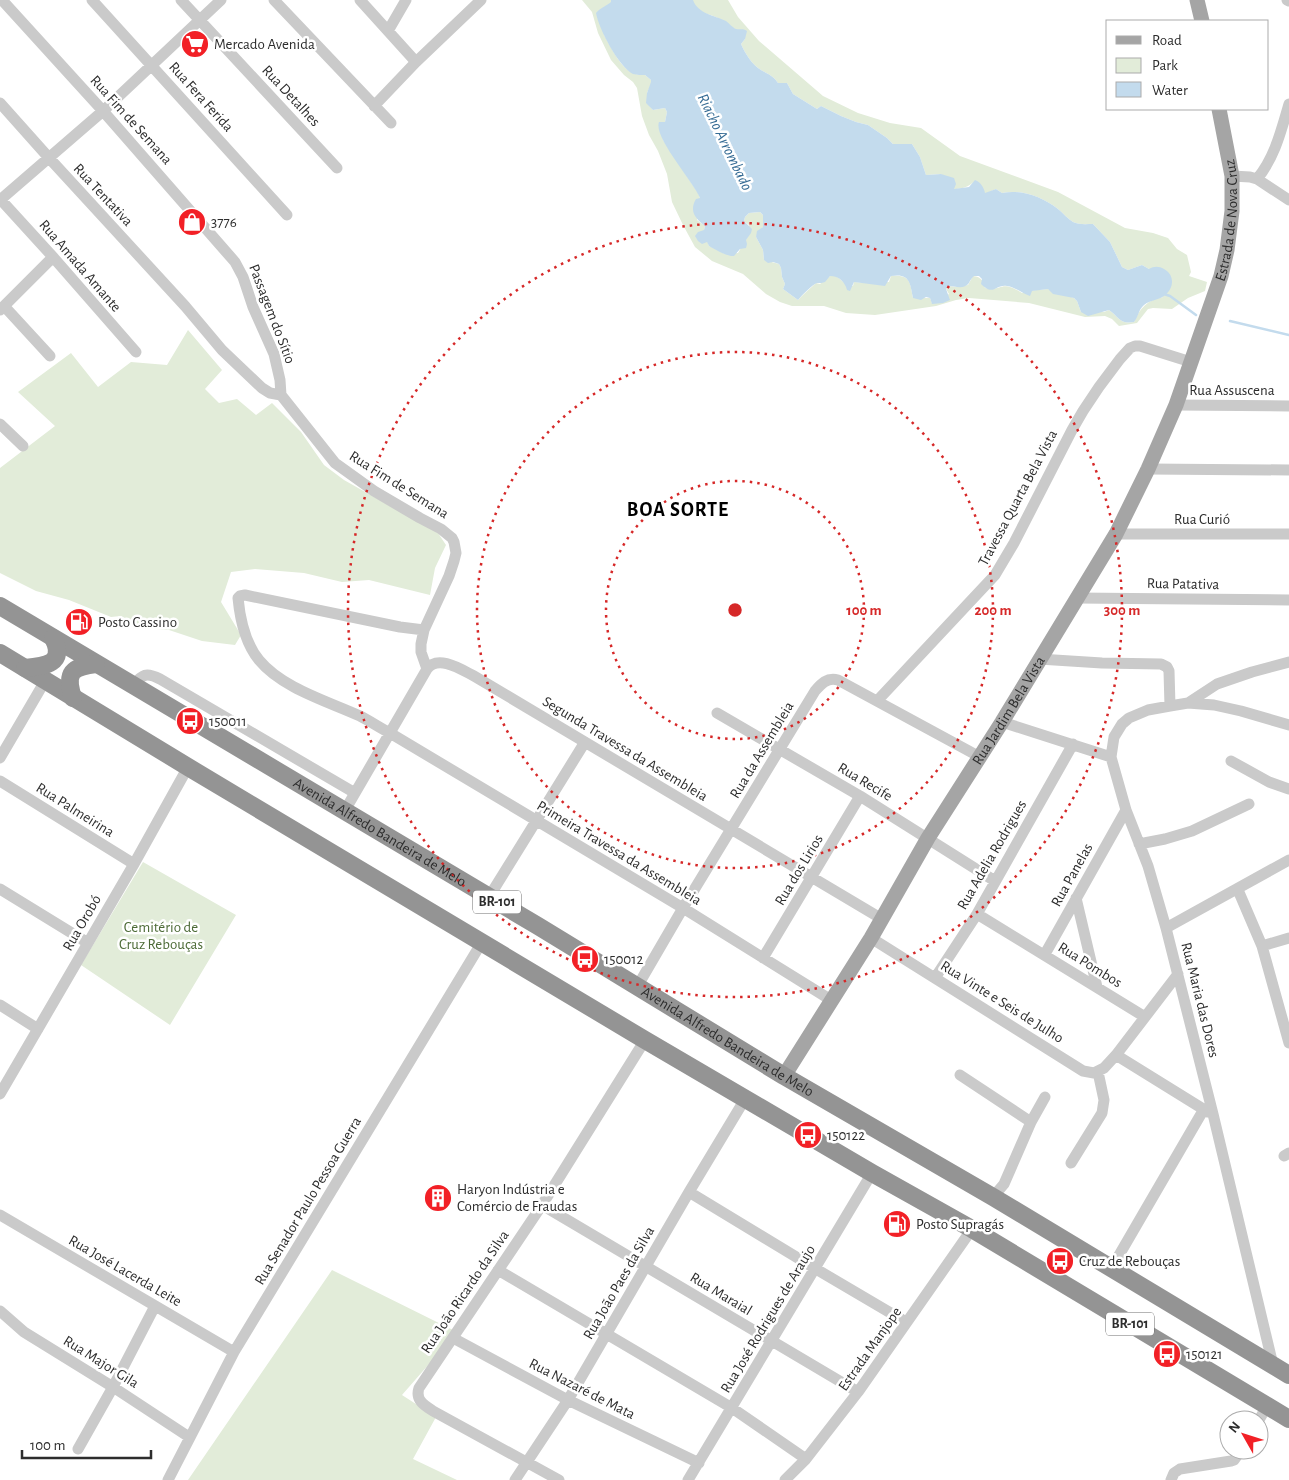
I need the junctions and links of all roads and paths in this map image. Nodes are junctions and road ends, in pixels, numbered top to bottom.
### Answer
1 (2, 0) edge
2 (92, 0) edge
3 (182, 0) edge
4 (221, 0) edge
5 (274, 0) edge
6 (360, 0) edge
7 (406, 0) edge
8 (481, 0) edge
9 (1197, 0) edge
10 (200, 20) junction
11 (1202, 20) edge
12 (388, 31) junction
13 (416, 62) junction
14 (152, 66) junction
15 (0, 103) edge
16 (1289, 104) edge
17 (374, 106) junction
18 (1219, 110) edge
19 (103, 112) junction
20 (391, 123) dead end
21 (50, 159) junction
22 (337, 168) dead end
23 (1232, 176) junction
24 (1256, 179) junction
25 (0, 200) edge
26 (1289, 200) edge
27 (287, 215) dead end
28 (53, 257) junction
29 (235, 262) joint
30 (2, 308) edge
31 (1203, 329) joint
32 (136, 352) dead end
33 (50, 356) dead end
34 (1191, 362) junction
35 (281, 395) junction
36 (1176, 405) junction
37 (1289, 406) edge
38 (0, 424) edge
39 (23, 446) dead end
40 (1148, 469) junction
41 (1289, 470) edge
42 (1116, 534) junction
43 (1289, 534) edge
44 (1076, 598) junction
45 (1289, 600) edge
46 (0, 606) edge
47 (424, 630) junction
48 (53, 638) junction
49 (0, 653) edge
50 (1039, 659) junction
51 (1289, 662) edge
52 (96, 664) junction
53 (25, 668) junction
54 (427, 669) junction
55 (45, 681) junction
56 (132, 686) junction
57 (73, 698) junction
58 (877, 701) junction
59 (1188, 703) junction
60 (1170, 706) junction
61 (717, 712) dead end
62 (1002, 722) junction
63 (1289, 725) edge
64 (390, 733) junction
65 (585, 742) junction
66 (1073, 744) junction
67 (780, 750) junction
68 (980, 757) junction
69 (1111, 757) junction
70 (0, 758) edge
71 (1231, 761) dead end
72 (188, 767) junction
73 (0, 781) edge
74 (1289, 789) edge
75 (355, 793) junction
76 (860, 796) junction
77 (1249, 804) dead end
78 (1126, 810) junction
79 (344, 812) junction
80 (537, 821) junction
81 (732, 830) junction
82 (928, 838) junction
83 (1139, 844) junction
84 (1289, 860) edge
85 (134, 864) junction
86 (812, 878) junction
87 (995, 881) junction
88 (0, 889) edge
89 (1238, 890) junction
90 (489, 897) junction
91 (1076, 898) junction
92 (683, 908) junction
93 (977, 914) junction
94 (882, 919) junction
95 (1166, 928) junction
96 (871, 938) junction
97 (1289, 938) edge
98 (482, 942) junction
99 (88, 943) junction
100 (1262, 946) junction
101 (1044, 954) junction
102 (763, 958) junction
103 (1178, 974) junction
104 (935, 978) junction
105 (637, 987) junction
106 (1097, 987) junction
107 (832, 1000) junction
108 (0, 1004) edge
109 (1145, 1017) junction
110 (38, 1029) junction
111 (646, 1040) junction
112 (1289, 1043) edge
113 (1116, 1056) junction
114 (1098, 1072) junction
115 (960, 1075) dead end
116 (784, 1076) junction
117 (0, 1094) edge
118 (1045, 1097) dead end
119 (745, 1099) junction
120 (1208, 1112) junction
121 (1031, 1122) junction
122 (1071, 1163) dead end
123 (872, 1173) junction
124 (689, 1192) junction
125 (993, 1197) junction
126 (542, 1205) junction
127 (0, 1215) edge
128 (972, 1229) junction
129 (646, 1266) junction
130 (1111, 1268) junction
131 (816, 1269) junction
132 (498, 1270) junction
133 (155, 1306) junction
134 (0, 1310) edge
135 (906, 1322) junction
136 (606, 1334) junction
137 (454, 1338) junction
138 (770, 1341) junction
139 (234, 1352) junction
140 (1282, 1368) edge
141 (113, 1386) junction
142 (858, 1392) junction
143 (568, 1400) junction
144 (732, 1408) junction
145 (1258, 1410) edge
146 (1269, 1415) edge
147 (1288, 1423) edge
148 (190, 1437) junction
149 (78, 1448) dead end
150 (806, 1460) junction
151 (1234, 1460) edge
152 (526, 1462) junction
153 (698, 1463) junction
154 (168, 1480) edge
155 (515, 1480) edge
156 (559, 1480) edge
157 (688, 1480) edge
158 (785, 1480) edge
159 (1171, 1480) edge

1 - 19 street, Rua Fim de Semana
2 - 14 street, Rua Fera Ferida
3 - 10 street, Rua Detalhes
4 - 10 street
5 - 17 street
6 - 12 street
7 - 12 street
8 - 13 street
9 - 11 main road
10 - 14 street
10 - 22 street, Rua Detalhes
12 - 13 street
13 - 17 street
14 - 19 street
14 - 27 street, Rua Fera Ferida
15 - 21 street, Rua Tentativa
16 - 24 street
17 - 20 street
18 - 23 main road, Estrada de Nova Cruz
19 - 21 street
19 - 29 street, Rua Fim de Semana
21 - 25 street
21 - 35 street, Rua Tentativa
23 - 24 street
23 - 31 main road, Estrada de Nova Cruz
24 - 26 street
25 - 28 street, Rua Amada Amante
28 - 30 street
28 - 32 street, Rua Amada Amante
29 - 35 street, Passagem do Sítio
30 - 33 street
31 - 34 main road, Rua Jardim Bela Vista
34 - 36 main road, Rua Jardim Bela Vista
34 - 58 street, Travessa Quarta Bela Vista
35 - 47 street, Rua Fim de Semana
36 - 37 street, Rua Assuscena
36 - 40 main road, Rua Jardim Bela Vista
38 - 39 street
40 - 41 street
40 - 42 main road, Rua Jardim Bela Vista
42 - 43 street, Rua Curió
42 - 44 main road, Rua Jardim Bela Vista
44 - 45 street, Rua Patativa
44 - 50 main road, Rua Jardim Bela Vista
46 - 48 highway, Avenida Alfredo Bandeira de Melo / BR-101
47 - 54 street, Rua Fim de Semana
47 - 64 street, Primeira Travessa da Assembleia
48 - 52 highway, Avenida Alfredo Bandeira de Melo / BR-101
48 - 53 highway
49 - 53 highway, BR-101
50 - 60 street
50 - 62 main road, Rua Jardim Bela Vista
51 - 59 street
52 - 56 highway, Avenida Alfredo Bandeira de Melo / BR-101
52 - 57 highway
53 - 55 highway, BR-101
54 - 64 street
54 - 65 street, Segunda Travessa da Assembleia
55 - 57 highway, BR-101
55 - 70 street
56 - 75 street
56 - 79 highway, Avenida Alfredo Bandeira de Melo / BR-101
57 - 72 highway, BR-101
58 - 67 street, Rua da Assembleia
58 - 68 street, Rua da Assembleia
59 - 60 street
59 - 63 street
60 - 69 street
61 - 67 street, Rua Recife
62 - 66 street
62 - 68 main road, Rua Jardim Bela Vista
64 - 75 street
64 - 80 street, Primeira Travessa da Assembleia
65 - 80 street
65 - 81 street, Segunda Travessa da Assembleia
66 - 69 street
66 - 87 street, Rua Adelia Rodrigues
67 - 76 street, Rua Recife
67 - 81 street, Rua da Assembleia
68 - 82 main road, Rua Jardim Bela Vista
69 - 78 street, Rua Maria das Dores
71 - 74 street
72 - 85 street, Rua Orobó
72 - 98 highway, BR-101
73 - 85 street, Rua Palmeirina
75 - 79 street
76 - 82 street, Rua Recife
76 - 86 street, Rua dos Lirios
77 - 83 street
78 - 83 street, Rua Maria das Dores
78 - 91 street, Rua Panelas
79 - 90 highway, Avenida Alfredo Bandeira de Melo / BR-101
80 - 90 street
80 - 92 street, Primeira Travessa da Assembleia
81 - 86 street, Segunda Travessa da Assembleia
81 - 92 street, Rua da Assembleia
82 - 87 street, Rua Recife
82 - 94 main road, Rua Jardim Bela Vista
83 - 95 street, Rua Maria das Dores
84 - 89 street
85 - 99 street, Rua Orobó
86 - 94 street, Segunda Travessa da Assembleia
86 - 102 street, Rua dos Lirios
87 - 93 street, Rua Adelia Rodrigues
88 - 99 street
89 - 95 street
89 - 100 street
90 - 105 highway, Avenida Alfredo Bandeira de Melo / BR-101
91 - 101 street, Rua Panelas
91 - 106 street
92 - 102 street, Primeira Travessa da Assembleia
92 - 105 street, Rua da Assembleia
93 - 101 street, Rua Pombos
93 - 104 street, Rua Adelia Rodrigues
94 - 96 main road, Rua Jardim Bela Vista
95 - 103 street, Rua Maria das Dores
96 - 104 street, Rua Vinte e Seis de Julho
96 - 107 main road, Rua Jardim Bela Vista
97 - 100 street
98 - 111 highway, BR-101
98 - 139 street, Rua Senador Paulo Pessoa Guerra
99 - 110 street, Rua Orobó
100 - 112 street
101 - 106 street, Rua Pombos
102 - 107 street, Primeira Travessa da Assembleia
103 - 109 street
103 - 120 street, Rua Maria das Dores
104 - 114 street, Rua Vinte e Seis de Julho
105 - 116 highway, Avenida Alfredo Bandeira de Melo / BR-101
106 - 109 street, Rua Pombos
107 - 116 main road, Rua Jardim Bela Vista
108 - 110 street
109 - 113 street
110 - 117 street, Rua Orobó
111 - 119 highway, BR-101
111 - 126 street, Rua João Ricardo da Silva
113 - 114 street
113 - 120 street
114 - 122 street
115 - 121 street
116 - 125 highway, Avenida Alfredo Bandeira de Melo / BR-101
118 - 121 street
119 - 123 highway, BR-101
119 - 124 street, Rua João Paes da Silva
120 - 130 street
120 - 140 street, Rua Maria das Dores
121 - 125 street
123 - 128 highway, BR-101
123 - 131 street, Rua José Rodrigues de Araujo
124 - 129 street, Rua João Paes da Silva
124 - 131 street
125 - 130 highway, BR-101
126 - 129 street, Rua Maraial
126 - 132 street, Rua João Ricardo da Silva
127 - 133 street, Rua José Lacerda Leite
128 - 135 street, Estrada Manjope
128 - 145 highway, BR-101
129 - 136 street, Rua João Paes da Silva
129 - 138 street, Rua Maraial
130 - 140 highway, BR-101
131 - 135 street
131 - 138 street, Rua José Rodrigues de Araujo
132 - 136 street
132 - 137 street, Rua João Ricardo da Silva
133 - 139 street, Rua José Lacerda Leite
133 - 141 street
134 - 141 street, Rua Major Gila
135 - 142 street, Estrada Manjope
136 - 143 street, Rua João Paes da Silva
136 - 144 street
137 - 143 street, Rua Nazaré de Mata
137 - 152 street, Rua João Ricardo da Silva
138 - 142 street, Rua Maraial
138 - 144 street, Rua José Rodrigues de Araujo
139 - 148 street, Rua Senador Paulo Pessoa Guerra
141 - 148 street, Rua Major Gila
141 - 149 street
142 - 150 street, Estrada Manjope
143 - 152 street, Rua João Paes da Silva
143 - 153 street, Rua Nazaré de Mata
144 - 150 street
144 - 153 street, Rua José Rodrigues de Araujo
146 - 147 highway, BR-101
148 - 154 street, Rua Senador Paulo Pessoa Guerra
150 - 158 street, Estrada Manjope
151 - 159 street
152 - 155 street, Rua João Paes da Silva
152 - 156 street, Rua João Ricardo da Silva
153 - 157 street, Rua José Rodrigues de Araujo

